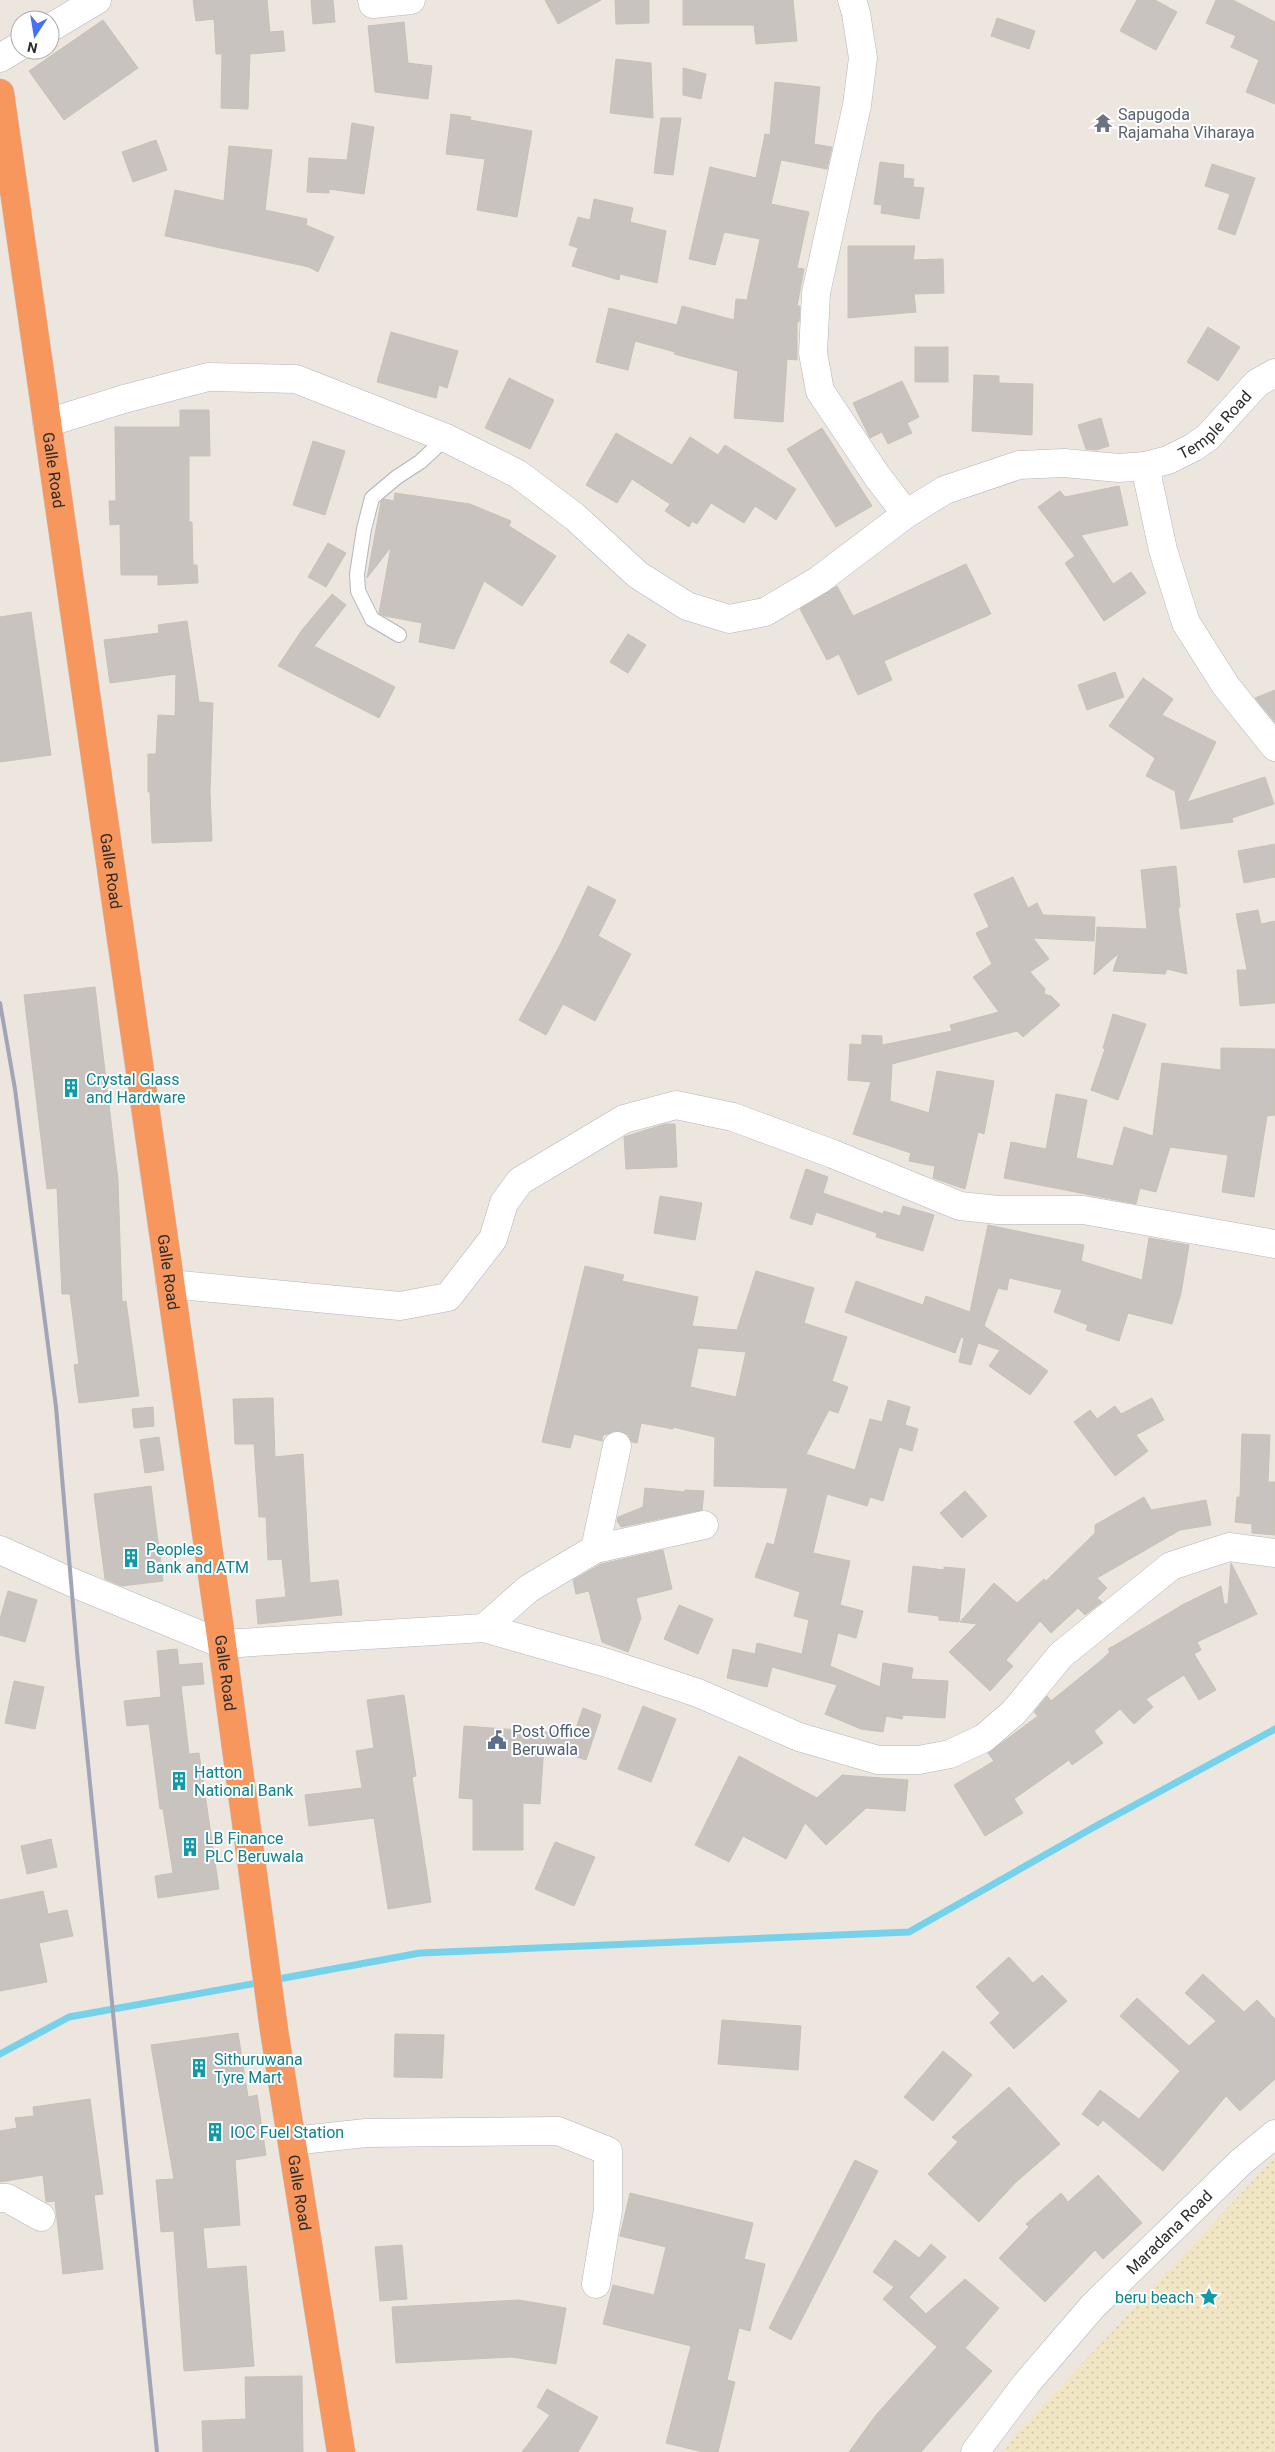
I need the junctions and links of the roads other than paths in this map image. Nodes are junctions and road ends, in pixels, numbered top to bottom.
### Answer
1 (97, 0) edge
2 (372, 0) edge
3 (411, 0) edge
4 (852, 0) edge
5 (60, 22) edge
6 (0, 93) edge
7 (1275, 373) edge
8 (47, 423) junction
9 (446, 438) junction
10 (1145, 466) junction
11 (906, 514) junction
12 (399, 635) dead end
13 (1275, 747) edge
14 (1275, 1244) edge
15 (170, 1284) junction
16 (618, 1446) dead end
17 (704, 1525) dead end
18 (595, 1549) junction
19 (0, 1550) edge
20 (1275, 1552) edge
21 (484, 1628) junction
22 (222, 1644) junction
23 (1275, 2134) edge
24 (292, 2141) junction
25 (0, 2198) edge
26 (40, 2217) dead end
27 (596, 2284) dead end
28 (340, 2452) edge
29 (975, 2452) edge

1 - 5 street
2 - 3 street
4 - 11 street
6 - 8 highway, Galle Road
7 - 10 street, Temple Road
8 - 9 street, Temple Road
8 - 15 highway, Galle Road
9 - 11 street, Temple Road
9 - 12 lane
10 - 11 street, Temple Road
10 - 13 street
14 - 15 street
15 - 22 highway, Galle Road
16 - 18 street
17 - 18 street
18 - 21 street
19 - 22 street
20 - 21 street
21 - 22 street
22 - 24 highway, Galle Road
23 - 29 street, Maradana Road
24 - 27 street
24 - 28 highway, Galle Road
25 - 26 street

